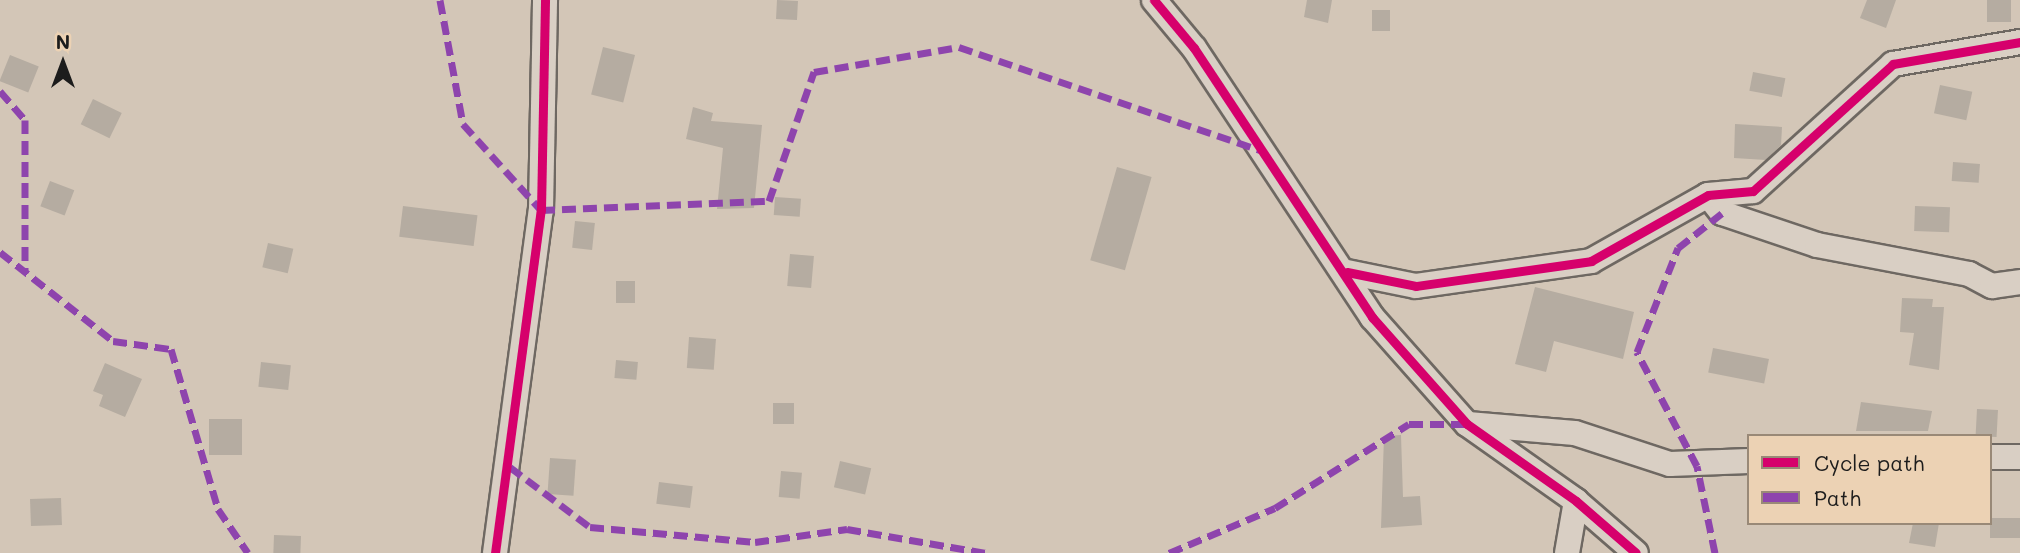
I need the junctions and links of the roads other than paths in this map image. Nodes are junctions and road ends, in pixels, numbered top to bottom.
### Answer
1 (545, 0) edge
2 (1154, 0) edge
3 (2020, 42) edge
4 (1708, 195) junction
5 (1347, 272) junction
6 (2020, 282) edge
7 (1467, 424) junction
8 (1992, 457) edge
9 (2020, 457) edge
10 (1747, 461) edge
11 (1576, 501) junction
12 (495, 553) edge
13 (1567, 553) edge
14 (1636, 553) edge

1 - 12 street
2 - 5 street
3 - 4 street
4 - 5 street
4 - 6 street
5 - 7 street
7 - 10 street
7 - 11 street
8 - 9 street
11 - 13 street
11 - 14 street

